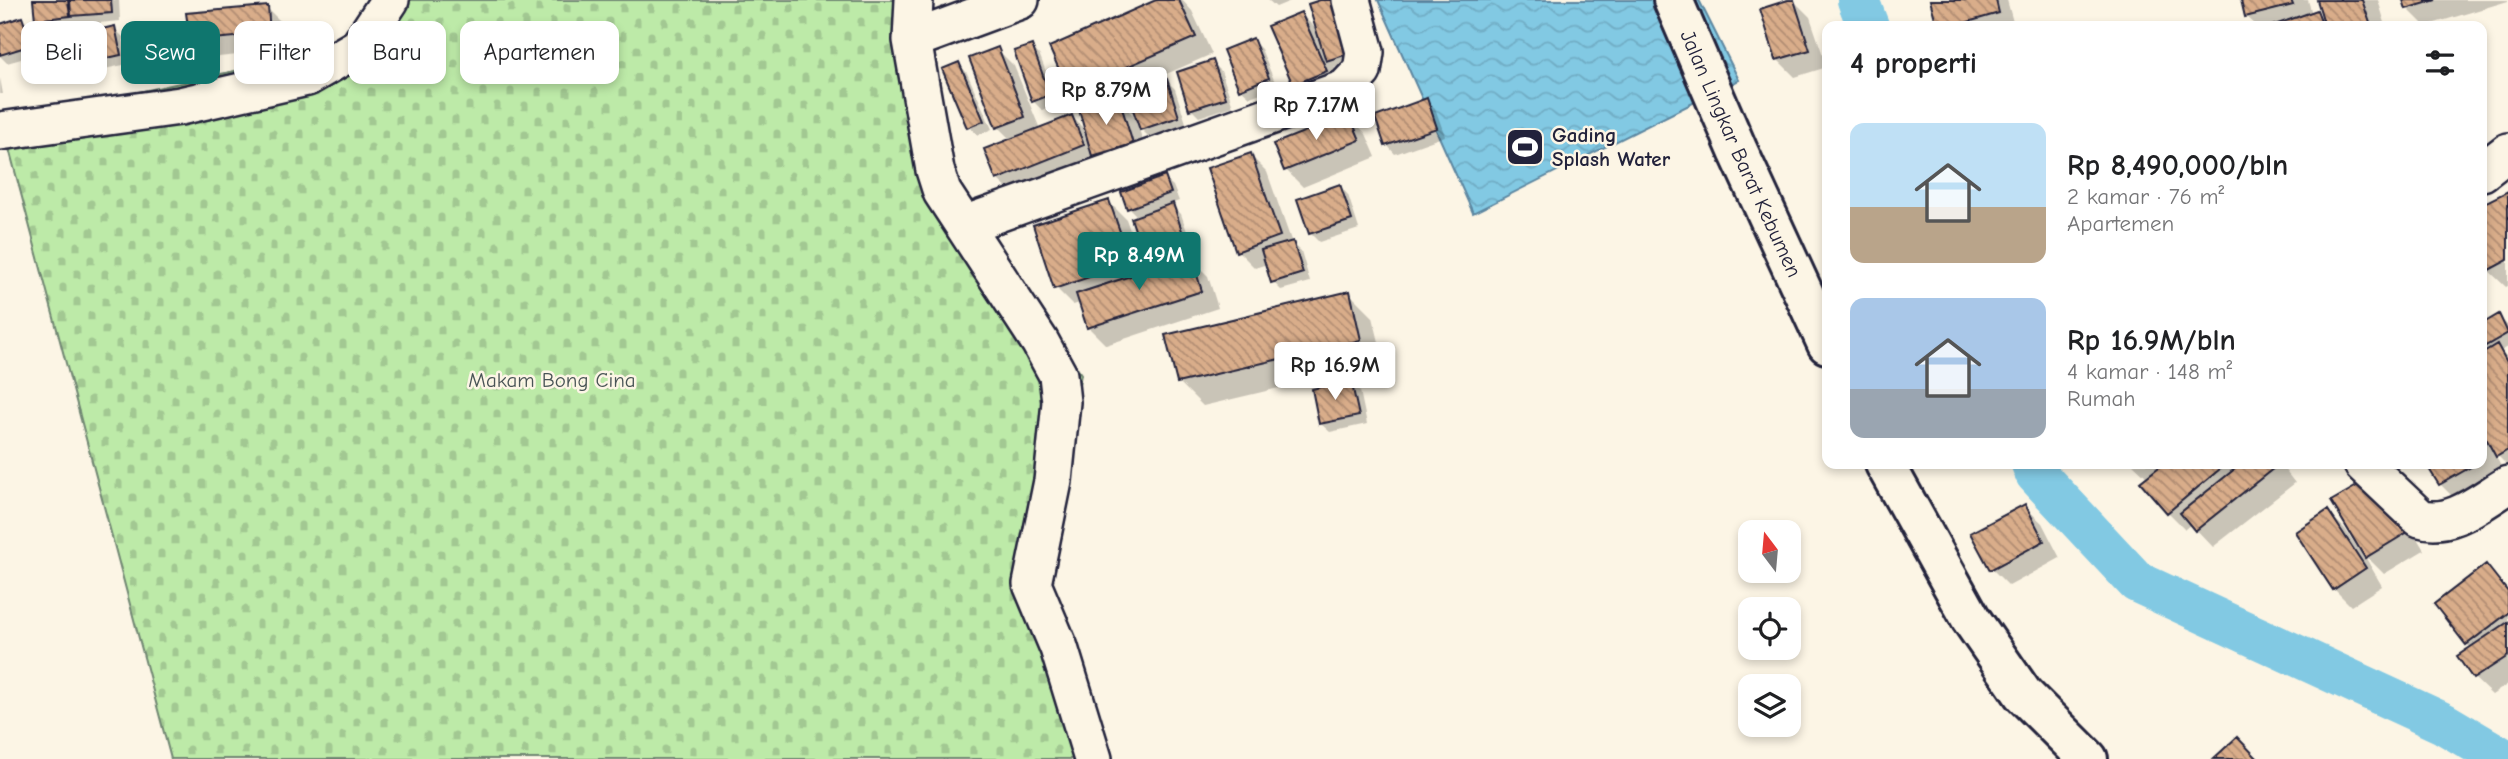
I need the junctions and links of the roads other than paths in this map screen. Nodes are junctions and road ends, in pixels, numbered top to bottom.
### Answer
1 (390, 0) edge
2 (914, 0) edge
3 (1020, 0) edge
4 (1351, 0) edge
5 (1673, 0) edge
6 (912, 40) junction
7 (0, 131) edge
8 (2508, 152) edge
9 (2487, 168) edge
10 (964, 225) junction
11 (1822, 333) edge
12 (1888, 469) edge
13 (2368, 469) edge
14 (2508, 485) edge
15 (1093, 759) edge
16 (2088, 759) edge

1 - 7 street
2 - 6 street
3 - 6 street
4 - 10 street
5 - 11 main road, Jalan Lingkar Barat Kebumen
6 - 10 street
8 - 9 street
10 - 15 street
12 - 16 main road
13 - 14 street

